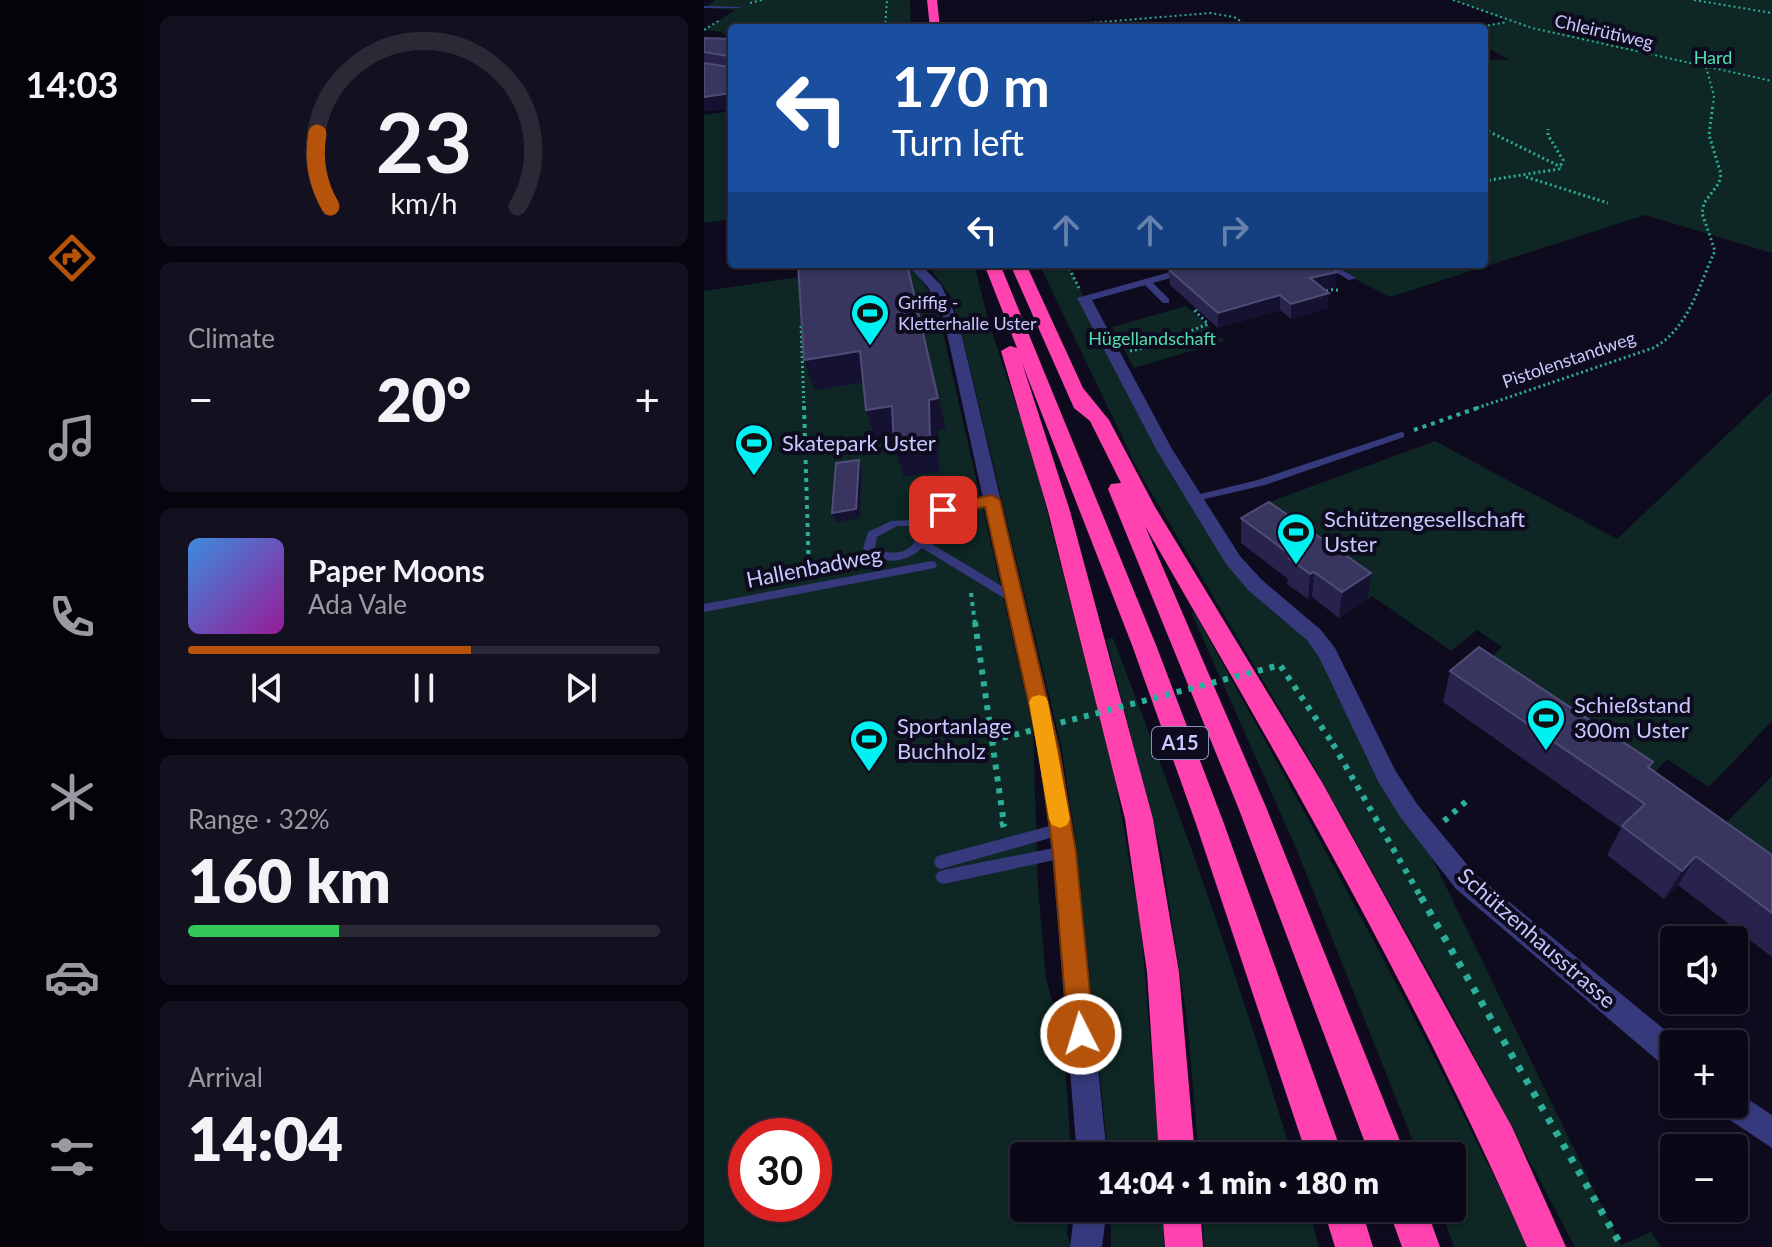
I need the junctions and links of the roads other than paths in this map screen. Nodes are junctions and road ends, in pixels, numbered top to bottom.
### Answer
1 (932, 0) edge
2 (704, 7) edge
3 (739, 8) dead end
4 (935, 24) edge
5 (917, 268) edge
6 (994, 268) edge
7 (1020, 268) edge
8 (1199, 268) edge
9 (1333, 268) edge
10 (1352, 278) road end
11 (1147, 282) junction
12 (1166, 301) dead end
13 (1019, 336) junction
14 (1077, 392) junction
15 (1401, 435) road end
16 (1196, 498) junction
17 (992, 500) junction
18 (913, 523) junction
19 (922, 543) junction
20 (899, 556) junction
21 (931, 565) dead end
22 (899, 571) junction
23 (1016, 600) junction
24 (704, 608) edge
25 (1063, 840) junction
26 (1660, 1044) edge
27 (1748, 1116) edge
28 (1772, 1133) edge
29 (1091, 1142) edge
30 (1176, 1142) edge
31 (1320, 1142) edge
32 (1383, 1142) edge
33 (1089, 1222) edge
34 (1182, 1222) edge
35 (1346, 1222) edge
36 (1412, 1222) edge
37 (1086, 1247) edge
38 (1184, 1247) edge
39 (1354, 1247) edge
40 (1421, 1247) edge
41 (1547, 1247) edge

1 - 4 highway
2 - 3 lane
5 - 17 street
6 - 13 highway, A15
7 - 14 highway, A15
8 - 11 street
9 - 10 lane
11 - 12 lane
11 - 16 street, Schützenhausstrasse
13 - 30 highway
13 - 31 highway, A15
14 - 32 highway, A15
14 - 41 highway
15 - 16 lane
16 - 26 street, Schützenhausstrasse
17 - 18 lane
17 - 23 street
18 - 19 lane
18 - 20 lane
19 - 20 lane
19 - 23 lane
20 - 22 lane
21 - 22 lane, Hallenbadweg
22 - 24 lane, Hallenbadweg
23 - 25 street
25 - 25 lane
25 - 29 street
27 - 28 street
33 - 37 street
34 - 38 highway
35 - 39 highway
36 - 40 highway

